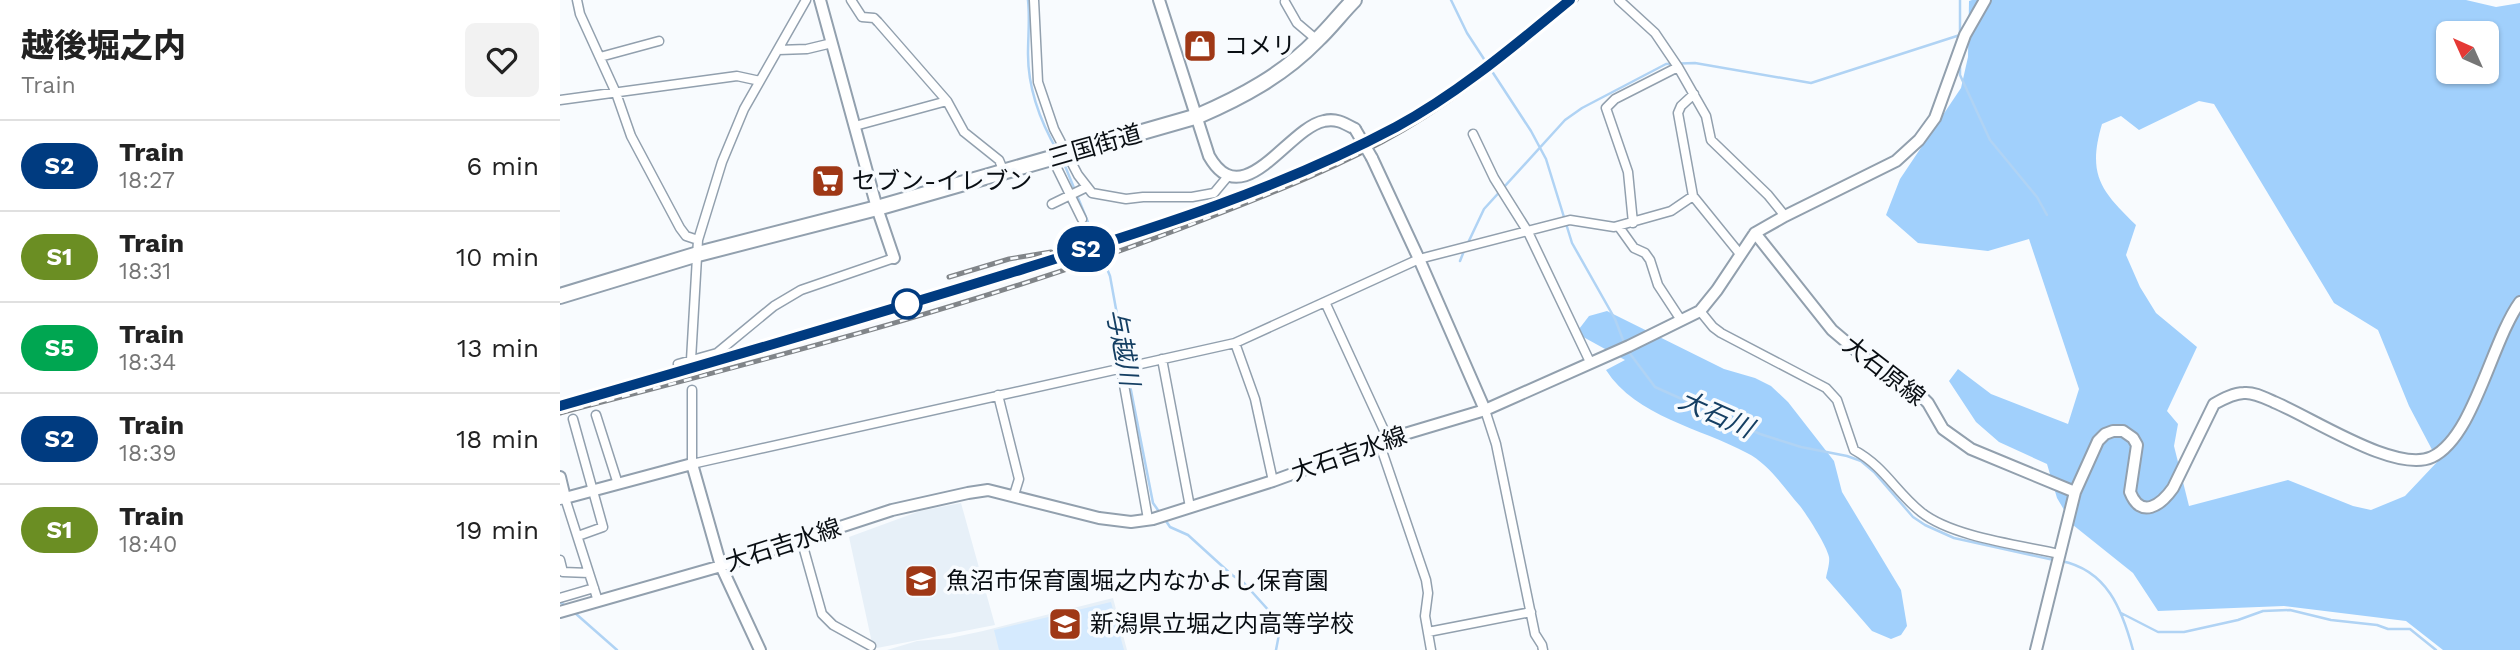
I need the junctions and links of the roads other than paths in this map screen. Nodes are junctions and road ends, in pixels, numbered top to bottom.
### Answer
1 (577, 0) edge
2 (806, 0) edge
3 (820, 0) edge
4 (851, 0) edge
5 (1034, 0) edge
6 (1354, 0) edge
7 (1619, 0) edge
8 (1985, 0) edge
9 (1162, 1) edge
10 (1285, 2) dead end
11 (1317, 40) junction
12 (659, 41) dead end
13 (832, 43) junction
14 (778, 50) junction
15 (600, 57) junction
16 (1678, 67) junction
17 (760, 81) junction
18 (616, 93) junction
19 (1694, 93) junction
20 (560, 100) edge
21 (947, 101) junction
22 (1198, 116) junction
23 (855, 126) junction
24 (1473, 134) dead end
25 (1068, 153) junction
26 (1052, 158) junction
27 (1004, 172) junction
28 (1228, 175) junction
29 (1077, 192) junction
30 (1693, 196) junction
31 (1052, 204) dead end
32 (877, 208) junction
33 (1785, 216) junction
34 (1082, 219) dead end
35 (1633, 223) junction
36 (1619, 227) junction
37 (1528, 232) junction
38 (1755, 233) junction
39 (698, 247) junction
40 (1740, 254) junction
41 (894, 258) joint
42 (1419, 259) junction
43 (560, 296) edge
44 (1325, 302) junction
45 (2520, 302) edge
46 (1700, 311) junction
47 (1681, 320) junction
48 (1235, 343) junction
49 (1162, 359) junction
50 (691, 360) junction
51 (1590, 362) junction
52 (678, 364) dead end
53 (1121, 368) junction
54 (692, 390) dead end
55 (998, 395) junction
56 (1485, 410) junction
57 (596, 415) dead end
58 (573, 419) dead end
59 (1383, 440) junction
60 (692, 464) junction
61 (560, 477) edge
62 (1273, 481) junction
63 (618, 484) junction
64 (592, 491) junction
65 (2075, 492) junction
66 (1014, 495) junction
67 (563, 499) edge
68 (1190, 507) junction
69 (1148, 520) junction
70 (578, 536) junction
71 (801, 539) junction
72 (2059, 559) junction
73 (560, 560) edge
74 (720, 566) junction
75 (589, 573) junction
76 (594, 589) junction
77 (560, 598) edge
78 (598, 601) junction
79 (560, 612) edge
80 (1531, 612) junction
81 (1428, 632) junction
82 (871, 646) dead end
83 (760, 650) edge
84 (1431, 650) edge
85 (1543, 650) edge
86 (2036, 650) edge

1 - 15 street
2 - 14 street
3 - 13 main road
4 - 21 street
5 - 25 street
6 - 11 highway, 三国街道
7 - 16 street
8 - 33 main road, 大石吉水線
9 - 22 main road
10 - 11 street
11 - 22 highway, 三国街道
12 - 15 street
13 - 14 street
13 - 23 main road
14 - 17 street
15 - 18 street
16 - 19 street
16 - 35 street
17 - 18 street
17 - 39 street
18 - 20 street
18 - 39 street
19 - 30 street
19 - 33 street
21 - 23 street
21 - 27 street
22 - 25 highway, 三国街道
22 - 28 main road
23 - 32 main road
24 - 37 street
25 - 26 highway, 三国街道
25 - 29 street
26 - 27 highway, 三国街道
26 - 29 street
27 - 32 highway, 三国街道
28 - 29 street
28 - 42 main road, bridge
29 - 31 street
29 - 34 street
30 - 35 street
30 - 40 street
32 - 39 highway, 三国街道
32 - 41 main road
33 - 38 main road, 大石吉水線
35 - 36 street
36 - 37 street
36 - 47 street
37 - 42 street
37 - 51 street
38 - 40 main road, 大石吉水線
38 - 65 main road, 大石原線
39 - 43 highway, 三国街道
39 - 50 street
40 - 46 main road, 大石吉水線
41 - 50 street
42 - 44 street
42 - 56 main road
44 - 48 street
44 - 59 street
45 - 65 main road
46 - 47 main road, 大石吉水線
46 - 72 street
47 - 51 main road, 大石吉水線
48 - 49 street
48 - 62 street
49 - 53 street
49 - 68 street
50 - 52 street
51 - 56 main road, 大石吉水線
53 - 55 street
53 - 69 street
54 - 60 street
55 - 60 street
55 - 66 street
56 - 59 main road, 大石吉水線
56 - 80 street
57 - 63 street
58 - 64 street
59 - 62 main road, 大石吉水線
59 - 81 street
60 - 63 main road
60 - 74 main road
61 - 67 main road
62 - 68 main road, 大石吉水線
63 - 64 main road
64 - 67 main road
64 - 70 street
65 - 72 main road
66 - 69 main road, 大石吉水線
66 - 71 main road, 大石吉水線
67 - 70 street
68 - 69 main road, 大石吉水線
70 - 75 street
71 - 74 main road, 大石吉水線
71 - 82 street
72 - 86 main road
73 - 75 street
74 - 78 main road, 大石吉水線
74 - 83 main road
75 - 76 street
76 - 77 street
76 - 78 street
78 - 79 main road, 大石吉水線
80 - 81 street
80 - 85 street
81 - 84 street

